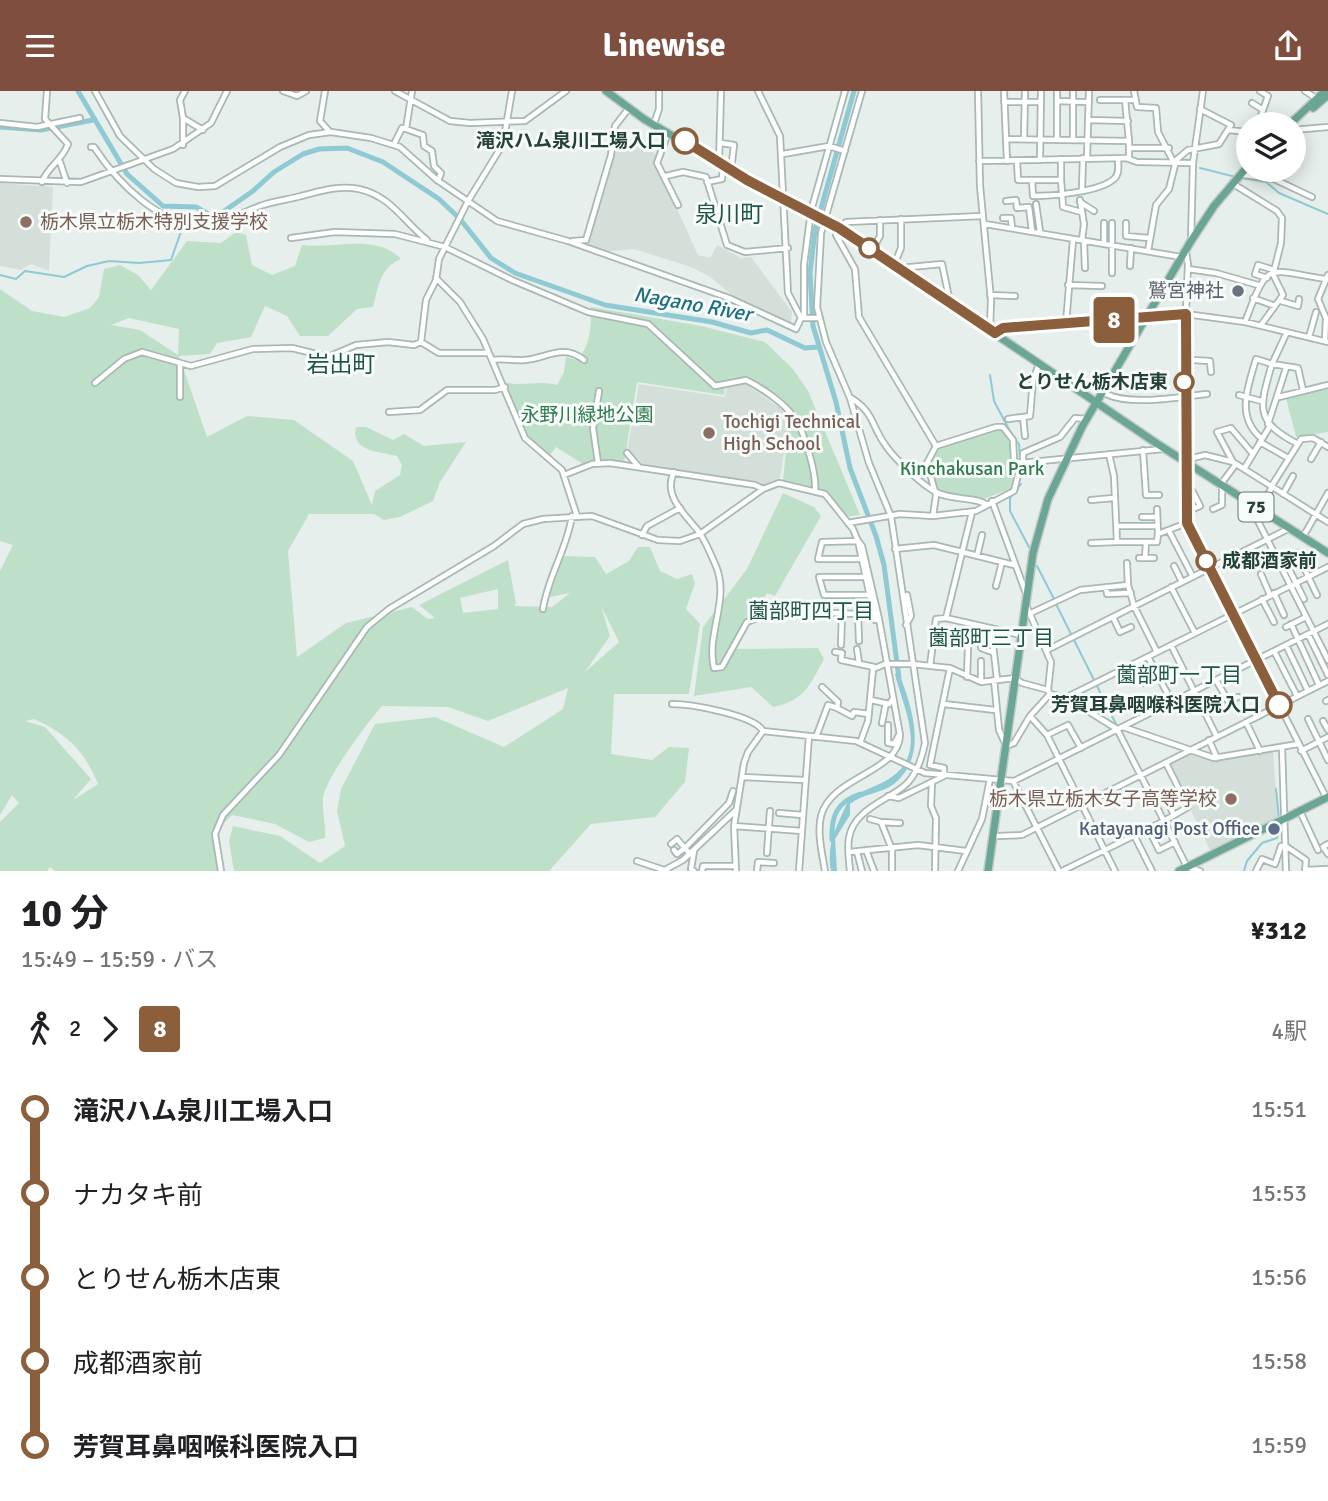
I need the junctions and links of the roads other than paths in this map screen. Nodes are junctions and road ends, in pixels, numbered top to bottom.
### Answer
1 (47, 91) edge
2 (94, 91) edge
3 (185, 91) edge
4 (227, 91) edge
5 (283, 91) edge
6 (306, 91) edge
7 (325, 91) edge
8 (395, 91) edge
9 (412, 91) edge
10 (512, 91) edge
11 (566, 91) edge
12 (606, 91) edge
13 (659, 91) edge
14 (721, 91) edge
15 (758, 91) edge
16 (845, 91) edge
17 (862, 91) edge
18 (978, 91) edge
19 (1004, 91) edge
20 (1025, 91) edge
21 (1041, 91) edge
22 (1057, 91) edge
23 (1073, 91) edge
24 (1089, 91) edge
25 (1134, 91) edge
26 (1203, 91) edge
27 (1260, 91) edge
28 (1305, 91) edge
29 (1325, 91) edge
30 (1328, 95) edge
31 (1317, 98) junction
32 (411, 99) junction
33 (1100, 100) dead end
34 (1125, 100) junction
35 (1136, 100) junction
36 (1057, 101) junction
37 (1004, 102) junction
38 (1025, 102) junction
39 (1041, 102) junction
40 (1073, 102) junction
41 (1089, 102) junction
42 (1252, 103) dead end
43 (629, 109) junction
44 (1200, 109) junction
45 (1263, 110) joint
46 (1305, 112) edge
47 (1306, 115) edge
48 (80, 118) dead end
49 (183, 118) junction
50 (1088, 120) junction
51 (1129, 121) junction
52 (0, 123) edge
53 (508, 123) junction
54 (49, 125) junction
55 (654, 125) junction
56 (1306, 127) edge
57 (1328, 127) edge
58 (406, 129) junction
59 (203, 130) junction
60 (1228, 130) junction
61 (1236, 131) edge
62 (331, 132) junction
63 (669, 132) junction
64 (1006, 139) junction
65 (1024, 139) junction
66 (1041, 139) junction
67 (1057, 139) junction
68 (1073, 140) junction
69 (1088, 140) junction
70 (1129, 141) junction
71 (722, 142) junction
72 (394, 144) junction
73 (183, 145) junction
74 (830, 146) junction
75 (90, 147) dead end
76 (1196, 147) junction
77 (1129, 148) junction
78 (1169, 148) junction
79 (843, 150) junction
80 (783, 154) junction
81 (1085, 158) junction
82 (1118, 158) junction
83 (1061, 159) junction
84 (1129, 159) junction
85 (144, 160) junction
86 (1040, 160) junction
87 (1007, 161) junction
88 (1017, 161) junction
89 (1174, 161) junction
90 (60, 162) junction
91 (979, 162) junction
92 (1193, 163) junction
93 (721, 164) junction
94 (731, 170) junction
95 (115, 171) junction
96 (666, 176) junction
97 (0, 179) edge
98 (1032, 180) junction
99 (1061, 180) junction
100 (438, 181) junction
101 (42, 182) junction
102 (707, 182) junction
103 (1236, 182) edge
104 (1237, 182) edge
105 (1280, 182) edge
106 (67, 183) junction
107 (1235, 185) junction
108 (1082, 189) junction
109 (1062, 195) junction
110 (1312, 197) dead end
111 (785, 198) junction
112 (468, 201) junction
113 (1006, 201) dead end
114 (1036, 204) dead end
115 (678, 205) dead end
116 (1094, 211) dead end
117 (812, 212) junction
118 (1081, 212) junction
119 (982, 216) junction
120 (1003, 218) dead end
121 (824, 219) junction
122 (901, 219) junction
123 (880, 220) junction
124 (1104, 223) dead end
125 (1112, 223) dead end
126 (1126, 223) dead end
127 (985, 224) junction
128 (839, 228) junction
129 (1012, 228) junction
130 (1032, 231) junction
131 (1040, 231) junction
132 (1149, 237) junction
133 (291, 238) dead end
134 (1073, 240) junction
135 (429, 241) junction
136 (568, 241) junction
137 (1083, 241) junction
138 (1104, 244) junction
139 (1112, 246) junction
140 (445, 247) junction
141 (788, 248) junction
142 (1131, 248) junction
143 (872, 250) junction
144 (1187, 250) junction
145 (1148, 251) junction
146 (1130, 266) dead end
147 (896, 267) junction
148 (1085, 268) dead end
149 (1188, 269) junction
150 (1273, 271) junction
151 (1112, 273) dead end
152 (1327, 277) edge
153 (436, 278) junction
154 (1267, 278) junction
155 (1068, 285) junction
156 (1258, 285) junction
157 (1102, 286) dead end
158 (990, 295) junction
159 (1015, 296) dead end
160 (1253, 297) junction
161 (1299, 299) dead end
162 (1281, 301) junction
163 (950, 303) junction
164 (1275, 306) junction
165 (1317, 312) dead end
166 (1186, 314) junction
167 (804, 318) junction
168 (818, 318) junction
169 (1148, 318) junction
170 (1245, 322) junction
171 (1066, 323) junction
172 (1261, 325) junction
173 (992, 331) junction
174 (1287, 332) junction
175 (1309, 337) junction
176 (421, 342) junction
177 (1326, 342) edge
178 (487, 353) junction
179 (1184, 356) junction
180 (584, 360) dead end
181 (492, 361) junction
182 (1039, 363) junction
183 (1272, 364) junction
184 (180, 365) junction
185 (1286, 368) junction
186 (1211, 372) dead end
187 (95, 383) dead end
188 (1328, 385) edge
189 (505, 387) junction
190 (1304, 390) junction
191 (599, 391) dead end
192 (1106, 394) junction
193 (1207, 394) dead end
194 (1184, 395) junction
195 (1242, 396) junction
196 (180, 397) dead end
197 (850, 398) junction
198 (1279, 398) junction
199 (1261, 401) junction
200 (1098, 403) junction
201 (389, 412) dead end
202 (1023, 417) junction
203 (1008, 419) dead end
204 (1086, 419) junction
205 (1269, 425) junction
206 (1025, 436) dead end
207 (1261, 440) junction
208 (1321, 442) junction
209 (1298, 443) junction
210 (936, 446) junction
211 (1328, 447) edge
212 (1165, 448) junction
213 (1143, 450) junction
214 (627, 453) dead end
215 (1109, 454) junction
216 (1253, 454) junction
217 (1068, 458) junction
218 (1288, 458) junction
219 (1311, 459) dead end
220 (1185, 460) junction
221 (598, 463) junction
222 (1022, 463) junction
223 (1235, 464) junction
224 (638, 466) junction
225 (1244, 469) junction
226 (674, 472) junction
227 (564, 475) junction
228 (1293, 475) dead end
229 (1221, 485) junction
230 (1272, 487) junction
231 (763, 489) junction
232 (815, 491) junction
233 (935, 492) junction
234 (1328, 493) edge
235 (1283, 494) junction
236 (1159, 495) dead end
237 (1186, 496) junction
238 (1115, 498) junction
239 (1091, 500) dead end
240 (989, 503) junction
241 (680, 508) junction
242 (1157, 509) dead end
243 (1213, 509) dead end
244 (1260, 509) junction
245 (972, 512) junction
246 (1186, 512) junction
247 (1315, 515) junction
248 (574, 516) junction
249 (889, 516) junction
250 (933, 516) junction
251 (1142, 517) dead end
252 (1157, 517) junction
253 (1328, 522) edge
254 (851, 523) junction
255 (1187, 523) junction
256 (1118, 526) junction
257 (1157, 526) junction
258 (1290, 528) junction
259 (1169, 531) junction
260 (700, 534) junction
261 (1157, 534) junction
262 (642, 535) junction
263 (982, 535) dead end
264 (1303, 537) junction
265 (1267, 540) junction
266 (858, 541) junction
267 (1117, 542) junction
268 (1091, 543) dead end
269 (1146, 543) junction
270 (895, 549) junction
271 (961, 552) junction
272 (1297, 553) dead end
273 (1328, 553) edge
274 (977, 556) junction
275 (1154, 558) dead end
276 (862, 559) junction
277 (1285, 561) dead end
278 (1002, 562) junction
279 (1127, 563) dead end
280 (1014, 565) junction
281 (1174, 566) dead end
282 (1328, 567) edge
283 (1209, 568) junction
284 (1261, 574) dead end
285 (1308, 576) junction
286 (866, 577) junction
287 (1193, 577) junction
288 (1182, 582) junction
289 (1296, 582) junction
290 (1128, 585) junction
291 (1290, 585) junction
292 (996, 586) dead end
293 (1106, 587) junction
294 (1171, 587) junction
295 (1131, 593) junction
296 (1272, 594) junction
297 (907, 595) dead end
298 (1317, 595) dead end
299 (870, 596) junction
300 (1262, 599) junction
301 (1304, 599) dead end
302 (1028, 605) junction
303 (1134, 606) junction
304 (543, 608) dead end
305 (832, 613) dead end
306 (842, 613) junction
307 (874, 613) junction
308 (858, 614) junction
309 (1233, 615) junction
310 (1284, 615) dead end
311 (1112, 617) junction
312 (1306, 617) junction
313 (757, 618) dead end
314 (946, 618) junction
315 (878, 619) junction
316 (1274, 622) dead end
317 (1328, 624) edge
318 (906, 626) junction
319 (1131, 627) dead end
320 (991, 628) junction
321 (1195, 633) junction
322 (1310, 633) junction
323 (1021, 635) junction
324 (1297, 640) junction
325 (859, 641) dead end
326 (981, 641) dead end
327 (841, 645) dead end
328 (1171, 645) junction
329 (1286, 646) junction
330 (968, 648) dead end
331 (857, 649) dead end
332 (1047, 650) junction
333 (1274, 651) junction
334 (835, 652) dead end
335 (992, 652) junction
336 (1157, 652) junction
337 (1148, 657) junction
338 (1256, 660) junction
339 (1328, 660) edge
340 (981, 661) dead end
341 (859, 663) junction
342 (887, 664) junction
343 (910, 664) junction
344 (1135, 664) junction
345 (930, 666) junction
346 (874, 667) junction
347 (950, 669) junction
348 (1328, 675) edge
349 (967, 677) junction
350 (995, 679) junction
351 (1017, 680) junction
352 (1216, 680) junction
353 (1328, 681) edge
354 (981, 682) junction
355 (1144, 683) dead end
356 (1320, 685) junction
357 (822, 687) dead end
358 (1194, 691) junction
359 (1308, 691) junction
360 (1049, 692) junction
361 (1297, 696) junction
362 (1152, 697) dead end
363 (1238, 697) dead end
364 (892, 698) junction
365 (1066, 698) junction
366 (871, 700) junction
367 (1172, 702) junction
368 (672, 703) dead end
369 (886, 703) junction
370 (944, 704) junction
371 (1279, 705) junction
372 (837, 708) junction
373 (1158, 709) junction
374 (996, 710) junction
375 (869, 714) junction
376 (1030, 716) junction
377 (1308, 719) dead end
378 (1323, 721) dead end
379 (1246, 722) junction
380 (1120, 728) junction
381 (1328, 730) edge
382 (763, 731) junction
383 (900, 734) junction
384 (1047, 735) junction
385 (809, 736) junction
386 (816, 737) junction
387 (1217, 737) junction
388 (1328, 737) edge
389 (1209, 740) junction
390 (1319, 741) junction
391 (860, 743) junction
392 (1008, 744) junction
393 (1298, 744) junction
394 (1081, 748) junction
395 (1282, 748) junction
396 (1190, 750) junction
397 (1260, 751) junction
398 (1301, 751) junction
399 (1059, 758) junction
400 (1217, 758) junction
401 (891, 759) junction
402 (1328, 760) edge
403 (1166, 763) junction
404 (914, 770) junction
405 (1141, 775) junction
406 (944, 776) junction
407 (743, 777) junction
408 (990, 779) junction
409 (1003, 780) junction
410 (805, 781) junction
411 (1014, 781) junction
412 (932, 782) junction
413 (733, 791) dead end
414 (1163, 793) dead end
415 (887, 795) junction
416 (1327, 798) edge
417 (729, 803) junction
418 (1082, 804) junction
419 (738, 808) junction
420 (770, 811) dead end
421 (1300, 811) junction
422 (779, 813) dead end
423 (803, 815) junction
424 (1174, 815) junction
425 (1287, 817) junction
426 (870, 819) dead end
427 (1164, 821) junction
428 (881, 822) junction
429 (900, 823) dead end
430 (734, 827) junction
431 (1037, 827) junction
432 (1148, 828) junction
433 (769, 829) junction
434 (802, 831) junction
435 (1134, 835) junction
436 (997, 836) junction
437 (1175, 842) junction
438 (671, 844) dead end
439 (1328, 844) edge
440 (934, 845) junction
441 (892, 847) junction
442 (1287, 847) junction
443 (685, 848) junction
444 (674, 850) dead end
445 (1104, 850) junction
446 (1318, 850) dead end
447 (866, 851) junction
448 (966, 851) junction
449 (692, 852) junction
450 (849, 852) junction
451 (857, 852) junction
452 (767, 853) dead end
453 (1328, 854) edge
454 (637, 861) dead end
455 (774, 863) dead end
456 (1187, 867) junction
457 (736, 869) edge
458 (1328, 869) edge
459 (665, 870) edge
460 (1305, 870) edge
461 (221, 871) edge
462 (694, 871) edge
463 (702, 871) edge
464 (757, 871) edge
465 (799, 871) edge
466 (825, 871) edge
467 (850, 871) edge
468 (862, 871) edge
469 (874, 871) edge
470 (892, 871) edge
471 (935, 871) edge
472 (958, 871) edge
473 (990, 871) edge
474 (1061, 871) edge
475 (1115, 871) edge
476 (1152, 871) edge
477 (1179, 871) edge
478 (1200, 871) edge
479 (1256, 871) edge
480 (1286, 871) edge

1 - 54 street
2 - 85 street
3 - 49 street
4 - 59 street
5 - 6 street
7 - 62 street
8 - 32 street
9 - 32 street
10 - 53 street
11 - 53 street
12 - 43 main road, 75
13 - 55 street
14 - 71 street
15 - 80 street
16 - 74 street
17 - 79 street
18 - 91 street
19 - 37 street
20 - 38 street
21 - 39 street
22 - 36 street
23 - 40 street
24 - 41 street
25 - 35 street
26 - 44 street
27 - 45 street
28 - 31 street
29 - 31 main road
30 - 47 main road
31 - 46 main road
32 - 53 street
32 - 58 street
33 - 34 street
34 - 35 street
34 - 51 street
35 - 78 street
36 - 40 street
36 - 67 street
37 - 38 street
37 - 64 street
38 - 39 street
38 - 65 street
39 - 66 street
40 - 41 street
40 - 68 street
41 - 50 street
42 - 45 street
43 - 55 main road, 75
43 - 136 street
44 - 60 street
44 - 76 street
48 - 54 street
49 - 59 street
49 - 73 street
50 - 51 street
50 - 69 street
51 - 70 street
52 - 54 street
53 - 112 street
54 - 90 street
55 - 63 main road, 75
56 - 57 street
58 - 72 street
58 - 100 street
59 - 73 street
60 - 61 street
60 - 76 street
62 - 72 street
62 - 85 street
63 - 93 main road, 75
63 - 96 street
64 - 65 street
64 - 87 street
65 - 66 street
66 - 67 street
66 - 86 street
67 - 68 street
68 - 69 street
69 - 70 street
69 - 81 street
70 - 77 street
71 - 93 street
71 - 94 street
72 - 100 street
73 - 85 street
74 - 79 street
74 - 80 street
74 - 117 street
75 - 95 street
76 - 89 street
76 - 92 street
77 - 78 street
77 - 84 street
78 - 89 street
79 - 121 street
80 - 111 street
81 - 82 street
81 - 83 street
81 - 108 street
82 - 84 street
82 - 108 street
83 - 86 street
83 - 99 street
84 - 89 street
85 - 95 street
86 - 88 street
87 - 88 street
87 - 91 street
88 - 98 street
89 - 92 street
89 - 132 street
90 - 101 street
90 - 106 street
91 - 119 street
92 - 144 street
93 - 94 main road, 75
93 - 102 street
94 - 111 main road, 75
95 - 106 street
95 - 135 street
96 - 102 street
96 - 115 street
97 - 101 street
98 - 99 street
98 - 109 street
99 - 109 street
100 - 112 street
101 - 106 street
102 - 141 street
103 - 144 main road
104 - 107 main road
105 - 110 street
107 - 144 main road
107 - 150 street
108 - 109 street
109 - 118 street
111 - 117 main road, 75
111 - 141 street
112 - 136 street
112 - 140 street
113 - 130 street
114 - 131 street
116 - 118 street
117 - 121 main road, 75
117 - 167 street
118 - 137 street
119 - 122 street
119 - 127 street
120 - 129 street
121 - 128 main road, 75
121 - 168 street
122 - 123 street
122 - 147 street
123 - 128 street
123 - 143 street
124 - 138 street
125 - 139 street
126 - 132 street
127 - 129 street
127 - 158 street
128 - 143 main road, 75
128 - 210 street
129 - 130 street
130 - 131 street
131 - 134 street
132 - 145 street
133 - 135 street
134 - 137 street
134 - 155 street
135 - 140 street
136 - 167 street
137 - 138 street
137 - 148 street
138 - 139 street
139 - 142 street
139 - 151 street
140 - 153 street
140 - 232 street
141 - 167 street
142 - 145 street
142 - 146 street
143 - 147 main road, 75
144 - 145 street
144 - 149 street
144 - 169 main road
147 - 163 main road, 75
147 - 163 street
149 - 156 street
149 - 166 street
150 - 152 street
150 - 154 street
150 - 154 street
150 - 162 street
152 - 177 street
153 - 176 street
153 - 178 street
154 - 156 street
155 - 157 street
155 - 171 street
156 - 160 street
158 - 159 street
158 - 173 street
160 - 164 street
160 - 170 street
161 - 162 street
162 - 164 street
163 - 173 main road, 75
164 - 172 street
165 - 175 street
166 - 169 street
166 - 170 street
166 - 179 street
167 - 168 street
168 - 197 street
169 - 171 street
169 - 192 main road
169 - 200 main road
170 - 172 street
171 - 173 street
172 - 174 street
173 - 182 main road, 75
174 - 175 street
174 - 183 street
175 - 177 street
176 - 178 street
176 - 184 street
178 - 181 street
179 - 186 street
179 - 194 street
180 - 181 street
181 - 189 street
182 - 200 main road, 75
182 - 202 street
183 - 185 street
183 - 195 street
183 - 199 street
184 - 187 street
184 - 196 street
185 - 190 street
185 - 198 street
188 - 190 street
189 - 201 street
189 - 227 street
190 - 198 street
191 - 221 street
192 - 194 street
192 - 200 main road
193 - 194 street
194 - 220 street
195 - 199 street
195 - 207 street
197 - 233 street
197 - 249 street
198 - 205 street
199 - 205 street
200 - 204 main road
200 - 212 main road, 75
200 - 217 main road
202 - 203 street
202 - 206 street
204 - 217 main road
204 - 222 street
205 - 207 street
205 - 209 street
207 - 216 street
207 - 218 street
208 - 209 street
208 - 211 street
208 - 219 street
209 - 218 street
210 - 222 street
210 - 233 street
212 - 213 street
212 - 220 main road, 75
213 - 215 street
213 - 236 street
214 - 224 street
215 - 217 street
215 - 238 street
216 - 223 street
216 - 225 street
217 - 222 street
217 - 302 main road
218 - 230 street
220 - 223 street
220 - 229 main road, 75
220 - 237 street
221 - 224 street
221 - 227 street
222 - 240 street
223 - 225 street
223 - 229 street
224 - 226 street
225 - 230 street
226 - 231 street
226 - 241 street
227 - 248 street
228 - 235 street
229 - 243 street
229 - 244 main road, 75
230 - 235 street
230 - 244 street
231 - 232 street
231 - 260 street
232 - 254 street
233 - 240 street
233 - 250 street
234 - 247 street
235 - 247 street
237 - 246 street
237 - 246 street
238 - 239 street
238 - 256 street
240 - 245 street
240 - 280 street
241 - 260 street
241 - 262 street
242 - 252 street
244 - 258 main road, 75
244 - 265 street
245 - 250 street
245 - 271 street
246 - 255 street
247 - 253 street
247 - 264 street
248 - 262 street
248 - 304 street
248 - 461 street
249 - 250 street
249 - 254 street
249 - 270 street
251 - 252 street
252 - 257 street
254 - 266 street
255 - 259 street
255 - 283 street
256 - 257 street
256 - 267 street
257 - 261 street
258 - 264 main road, 75
258 - 265 street
259 - 261 street
259 - 287 street
260 - 262 street
260 - 313 street
261 - 269 street
263 - 274 street
264 - 273 main road, 75
265 - 283 street
265 - 291 street
266 - 276 street
266 - 276 street
266 - 315 street
267 - 268 street
267 - 269 street
269 - 275 street
270 - 271 street
270 - 318 street
271 - 274 street
271 - 314 street
272 - 285 street
274 - 278 street
276 - 286 street
277 - 289 street
278 - 280 street
278 - 292 street
279 - 290 street
280 - 302 street
281 - 288 street
282 - 285 street
283 - 287 street
283 - 309 street
284 - 296 street
285 - 289 street
285 - 298 street
286 - 299 street
286 - 299 street
287 - 288 street
288 - 294 street
289 - 291 street
289 - 301 street
290 - 293 street
290 - 295 street
291 - 296 street
291 - 312 street
293 - 295 street
293 - 302 street
294 - 303 street
294 - 321 street
295 - 303 street
296 - 300 street
296 - 310 street
297 - 318 street
299 - 307 street
300 - 309 street
300 - 316 street
302 - 323 main road
302 - 332 street
302 - 351 main road
303 - 311 street
303 - 336 street
305 - 306 street
306 - 308 street
306 - 327 street
307 - 308 street
307 - 315 street
308 - 325 street
309 - 321 street
309 - 338 street
311 - 319 street
311 - 332 street
312 - 322 street
312 - 324 street
314 - 320 street
314 - 345 street
315 - 342 street
317 - 322 street
318 - 343 street
320 - 323 street
320 - 335 street
321 - 328 street
322 - 324 street
322 - 339 street
322 - 348 street
323 - 351 main road
324 - 329 street
324 - 356 street
326 - 335 street
328 - 336 street
328 - 358 street
329 - 333 street
329 - 359 street
330 - 349 street
331 - 341 street
332 - 360 street
333 - 338 street
333 - 361 street
334 - 341 street
335 - 350 street
336 - 337 street
337 - 344 street
337 - 367 street
338 - 352 street
338 - 371 street
340 - 354 street
341 - 346 street
342 - 343 street
342 - 346 street
342 - 364 street
343 - 345 street
343 - 404 street
344 - 355 street
344 - 365 street
345 - 347 street
346 - 366 street
347 - 349 street
347 - 370 street
349 - 354 street
350 - 351 street
350 - 354 street
350 - 374 street
351 - 360 street
351 - 392 main road
352 - 358 street
352 - 363 street
353 - 356 street
356 - 359 street
357 - 372 street
358 - 367 street
358 - 387 street
359 - 361 street
360 - 365 street
360 - 376 street
361 - 371 street
362 - 373 street
364 - 369 street
364 - 383 street
365 - 380 street
366 - 369 street
366 - 375 street
367 - 373 street
368 - 382 street
369 - 383 street
370 - 374 street
370 - 406 street
371 - 379 street
371 - 393 street
372 - 375 street
372 - 386 street
373 - 380 street
374 - 392 street
375 - 391 street
376 - 384 street
376 - 392 street
377 - 390 street
378 - 381 street
379 - 387 street
379 - 397 street
380 - 394 street
380 - 396 street
380 - 405 street
382 - 385 street
382 - 407 street
383 - 401 street
384 - 394 street
384 - 399 street
385 - 386 street
385 - 410 street
386 - 391 street
387 - 389 street
388 - 390 street
389 - 396 street
389 - 400 street
390 - 398 street
390 - 402 street
391 - 401 street
392 - 409 main road
393 - 395 street
393 - 398 street
394 - 399 street
395 - 397 street
395 - 425 street
396 - 400 street
396 - 403 street
397 - 400 street
398 - 416 street
399 - 411 street
399 - 418 street
401 - 404 street
401 - 466 street
403 - 405 street
403 - 424 street
404 - 406 street
404 - 415 street
405 - 418 street
405 - 427 street
406 - 408 street
406 - 412 street
407 - 410 street
407 - 419 street
408 - 409 street
408 - 448 street
409 - 411 street
409 - 436 main road
409 - 473 main road
410 - 423 street
411 - 431 street
412 - 415 street
412 - 440 street
413 - 417 street
414 - 424 street
415 - 450 street
416 - 421 main road
417 - 419 street
417 - 443 street
418 - 431 street
418 - 445 street
419 - 430 street
419 - 449 street
420 - 433 street
421 - 425 main road
421 - 446 street
422 - 423 street
423 - 434 street
424 - 427 street
425 - 442 street
425 - 456 main road
426 - 428 street
427 - 432 street
427 - 437 street
428 - 429 street
428 - 441 street
430 - 433 street
430 - 457 street
431 - 436 street
431 - 474 street
432 - 435 street
432 - 437 street
433 - 434 street
433 - 452 street
434 - 465 street
435 - 445 street
435 - 476 street
436 - 473 main road
437 - 456 street
438 - 443 street
439 - 453 street
440 - 441 street
440 - 448 street
440 - 471 street
441 - 447 street
441 - 470 street
442 - 460 street
442 - 479 street
442 - 480 street
443 - 444 street
443 - 449 street
445 - 474 street
445 - 475 street
447 - 451 street
447 - 469 street
448 - 472 street
449 - 459 street
449 - 462 street
450 - 451 street
450 - 467 street
451 - 468 street
454 - 459 street
455 - 464 street
456 - 477 main road
456 - 478 street
457 - 463 street
458 - 460 street

